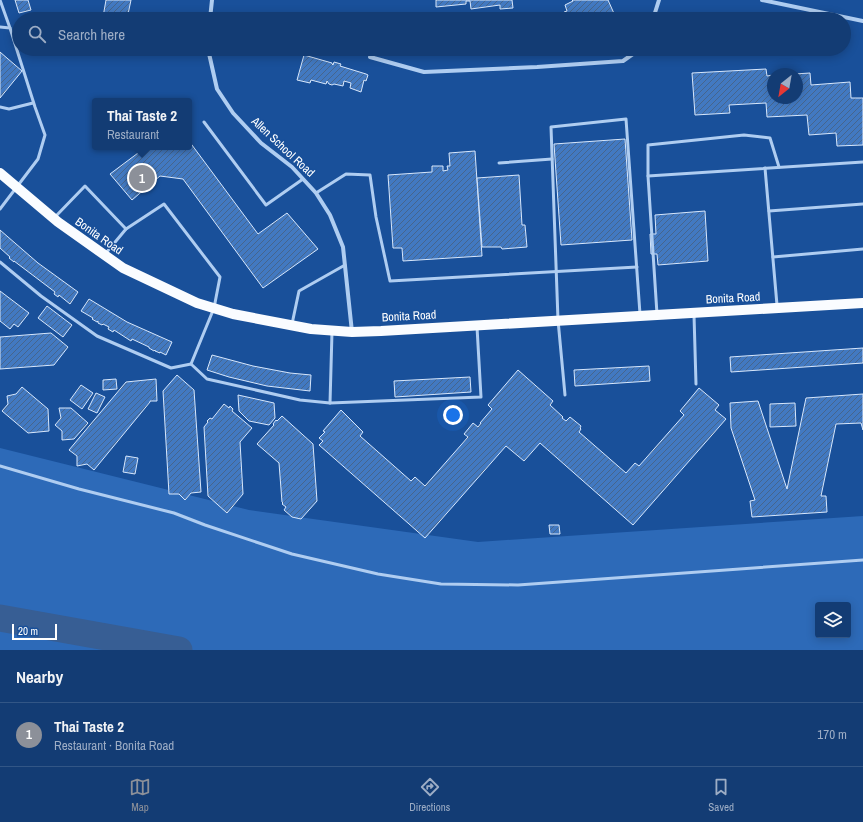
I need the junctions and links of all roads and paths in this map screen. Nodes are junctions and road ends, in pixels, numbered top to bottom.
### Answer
1 (0, 0) edge
2 (212, 0) edge
3 (659, 0) edge
4 (762, 0) edge
5 (211, 12) edge
6 (655, 12) edge
7 (820, 12) edge
8 (851, 19) edge
9 (863, 21) edge
10 (0, 27) edge
11 (10, 28) junction
12 (12, 35) edge
13 (19, 56) edge
14 (210, 56) edge
15 (630, 56) edge
16 (370, 58) dead end
17 (33, 103) junction
18 (0, 107) edge
19 (204, 122) dead end
20 (552, 159) junction
21 (863, 162) edge
22 (499, 163) dead end
23 (779, 167) junction
24 (766, 168) junction
25 (0, 173) edge
26 (648, 176) junction
27 (303, 179) junction
28 (16, 187) junction
29 (316, 193) junction
30 (863, 204) edge
31 (0, 209) edge
32 (769, 211) junction
33 (54, 219) junction
34 (126, 229) junction
35 (863, 249) edge
36 (104, 255) junction
37 (773, 257) junction
38 (0, 262) edge
39 (345, 265) junction
40 (637, 267) junction
41 (557, 272) junction
42 (863, 303) edge
43 (214, 308) junction
44 (777, 308) junction
45 (694, 313) junction
46 (657, 315) junction
47 (640, 316) junction
48 (558, 320) junction
49 (291, 325) junction
50 (477, 325) junction
51 (332, 331) junction
52 (352, 332) junction
53 (191, 364) junction
54 (696, 384) dead end
55 (565, 395) dead end
56 (330, 403) junction
57 (0, 466) edge
58 (863, 560) edge

1 - 11 lane
2 - 5 street
3 - 6 street
4 - 7 street
8 - 9 street
10 - 11 lane
11 - 12 lane
13 - 17 lane
14 - 27 street, Allen School Road
15 - 16 street
17 - 18 lane
17 - 28 lane
19 - 27 lane
20 - 22 lane
20 - 40 lane
20 - 41 lane
21 - 23 lane
23 - 24 lane
23 - 26 lane
24 - 26 lane
24 - 32 lane
25 - 28 main road, Bonita Road
26 - 46 lane
27 - 29 street, Allen School Road
28 - 31 lane
28 - 33 main road, Bonita Road
29 - 39 street, Allen School Road
29 - 41 lane
30 - 32 lane
32 - 37 lane
33 - 34 lane
33 - 36 main road, Bonita Road
34 - 36 lane
34 - 43 lane
35 - 37 lane
36 - 43 main road, Bonita Road
37 - 44 lane
38 - 53 lane
39 - 49 lane
39 - 52 street, Allen School Road
40 - 41 lane
40 - 47 lane
41 - 48 lane
42 - 44 main road, Bonita Road
43 - 49 main road, Bonita Road
43 - 53 lane
44 - 45 main road, Bonita Road
45 - 46 main road, Bonita Road
45 - 54 lane
46 - 47 main road, Bonita Road
47 - 48 main road, Bonita Road
48 - 50 main road, Bonita Road
48 - 55 lane
49 - 51 main road, Bonita Road
50 - 52 main road, Bonita Road
50 - 56 lane
51 - 52 main road, Bonita Road
51 - 56 lane
53 - 56 lane
57 - 58 lane

